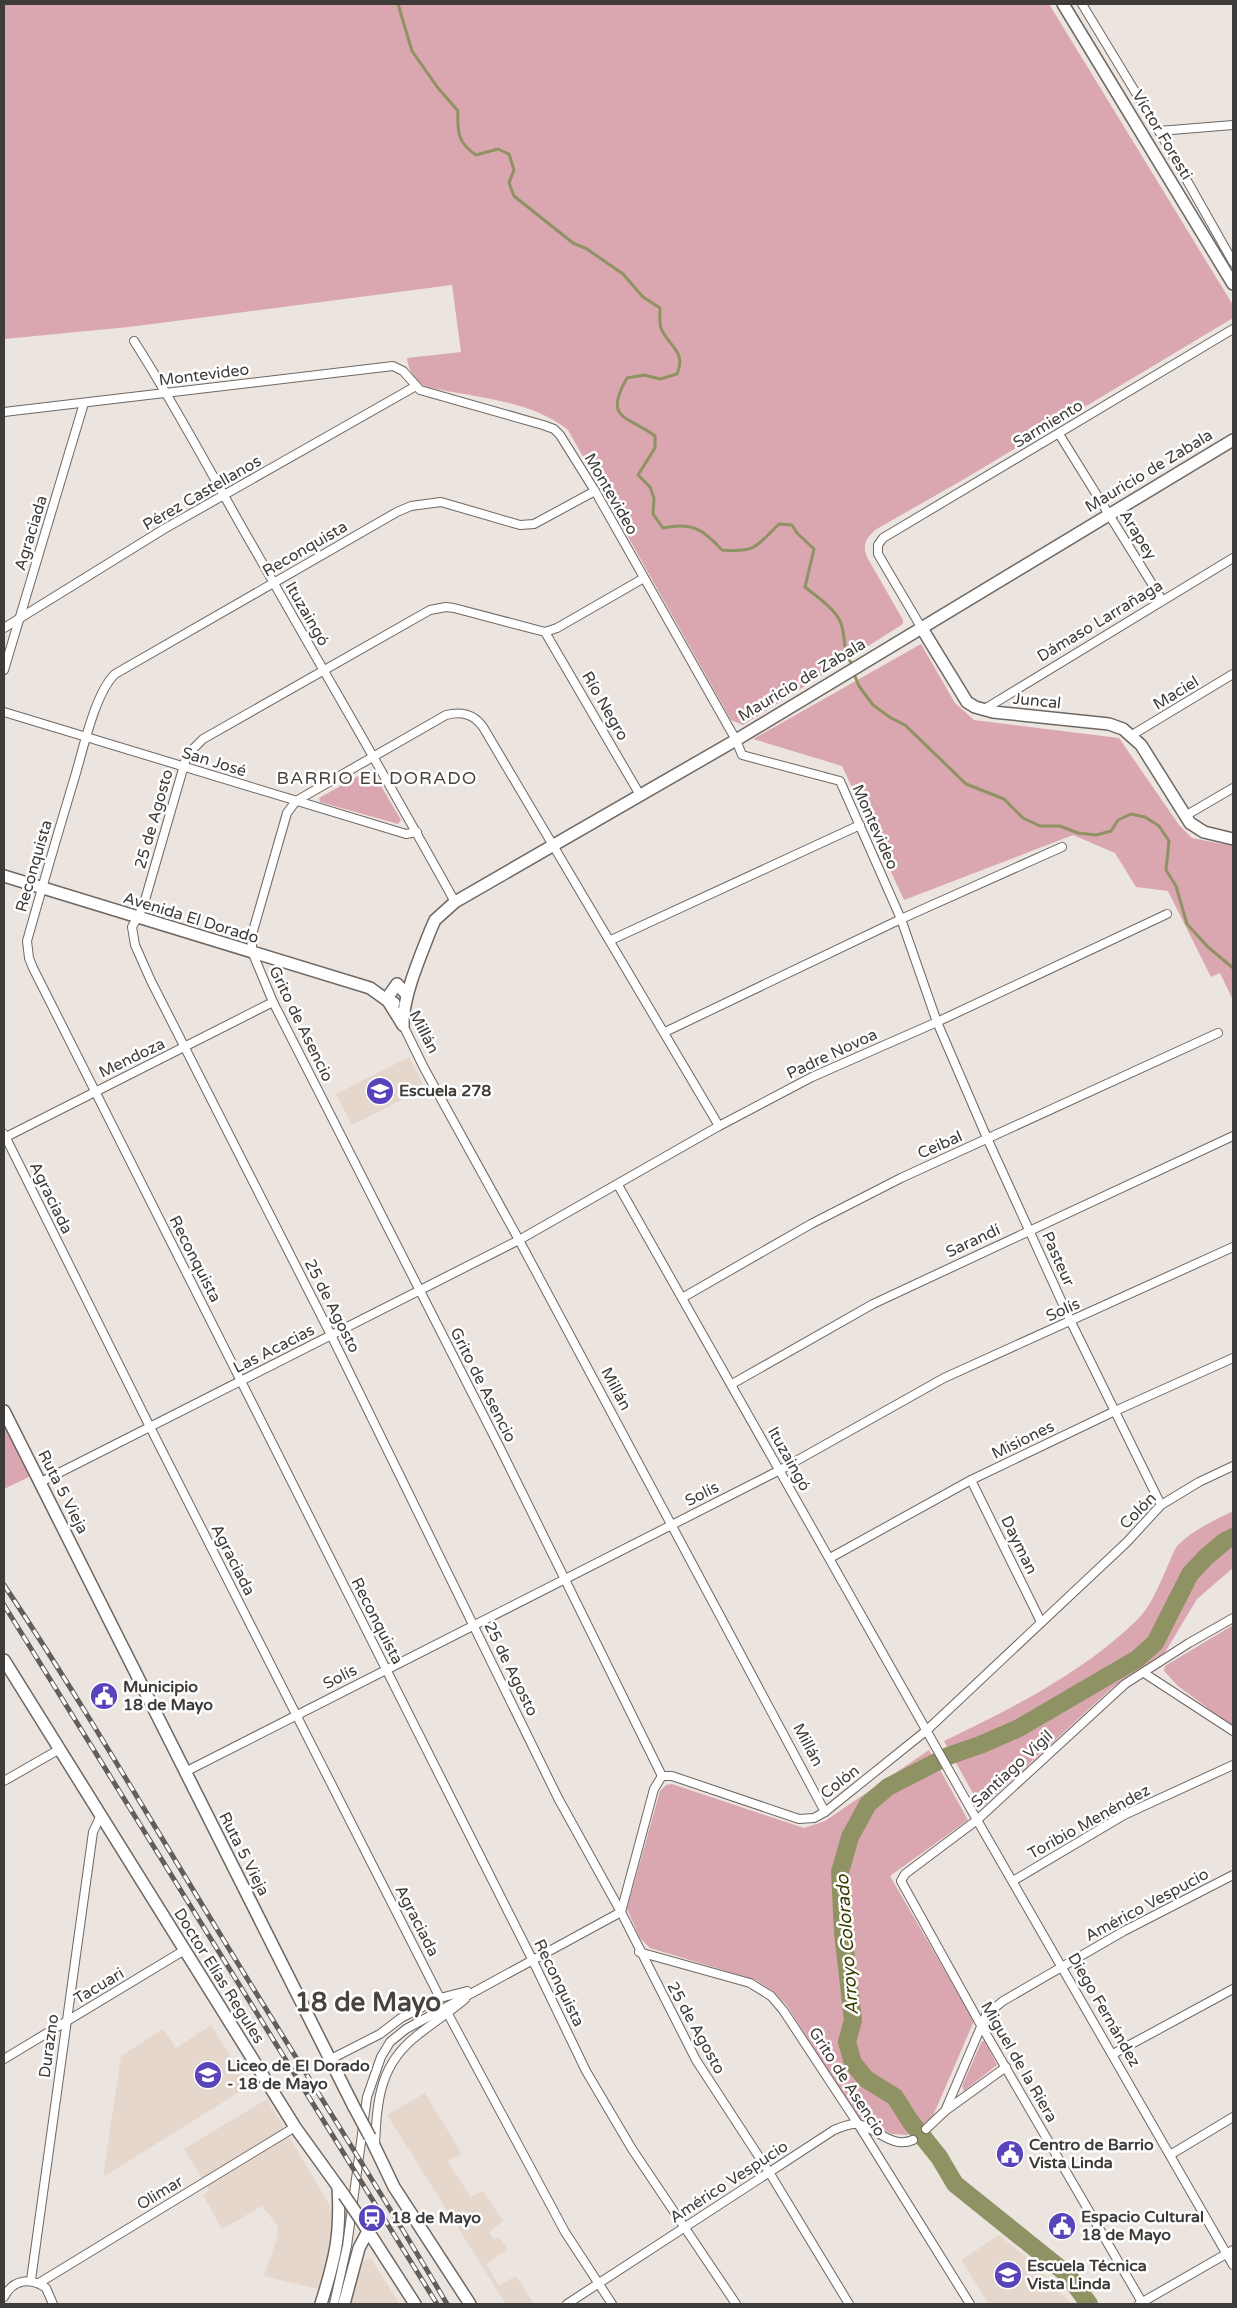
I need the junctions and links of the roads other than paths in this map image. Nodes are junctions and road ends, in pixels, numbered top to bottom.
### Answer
1 (1063, 4) edge
2 (1082, 4) edge
3 (1233, 125) edge
4 (1159, 131) junction
5 (1233, 262) edge
6 (1233, 284) edge
7 (1233, 329) edge
8 (134, 341) dead end
9 (416, 386) junction
10 (168, 393) junction
11 (84, 403) junction
12 (4, 412) edge
13 (1059, 434) junction
14 (1233, 440) edge
15 (594, 491) junction
16 (224, 496) junction
17 (1109, 514) junction
18 (878, 545) joint
19 (1233, 558) edge
20 (644, 578) junction
21 (274, 584) junction
22 (1162, 600) junction
23 (20, 618) junction
24 (4, 625) edge
25 (921, 627) junction
26 (545, 632) junction
27 (4, 670) edge
28 (325, 671) junction
29 (1233, 674) edge
30 (983, 710) junction
31 (4, 712) edge
32 (1132, 735) junction
33 (87, 738) junction
34 (736, 740) junction
35 (374, 757) junction
36 (183, 767) junction
37 (1233, 788) edge
38 (640, 795) junction
39 (296, 801) junction
40 (1185, 816) junction
41 (860, 825) junction
42 (417, 832) junction
43 (1233, 839) edge
44 (554, 845) junction
45 (1062, 847) dead end
46 (4, 876) edge
47 (42, 888) junction
48 (455, 902) junction
49 (1167, 914) dead end
50 (137, 918) junction
51 (902, 919) junction
52 (611, 940) junction
53 (253, 954) junction
54 (417, 970) junction
55 (397, 984) junction
56 (370, 988) junction
57 (407, 998) junction
58 (388, 1001) junction
59 (273, 1002) junction
60 (938, 1022) junction
61 (404, 1025) junction
62 (665, 1032) junction
63 (1218, 1033) dead end
64 (185, 1047) junction
65 (95, 1092) junction
66 (719, 1126) junction
67 (1233, 1136) edge
68 (4, 1137) edge
69 (988, 1138) junction
70 (618, 1185) junction
71 (1030, 1230) junction
72 (519, 1240) junction
73 (1233, 1247) edge
74 (420, 1291) junction
75 (682, 1298) junction
76 (1071, 1322) junction
77 (331, 1335) junction
78 (1233, 1358) edge
79 (242, 1382) junction
80 (732, 1384) junction
81 (4, 1411) edge
82 (1115, 1411) junction
83 (150, 1427) junction
84 (1233, 1466) edge
85 (780, 1470) junction
86 (971, 1480) junction
87 (41, 1482) junction
88 (1161, 1505) junction
89 (670, 1526) junction
90 (830, 1558) junction
91 (564, 1578) junction
92 (1233, 1618) edge
93 (1042, 1622) junction
94 (474, 1624) junction
95 (4, 1660) edge
96 (386, 1669) junction
97 (1144, 1673) junction
98 (297, 1714) junction
99 (927, 1730) junction
100 (1233, 1732) edge
101 (58, 1750) junction
102 (1233, 1764) edge
103 (950, 1769) joint
104 (185, 1772) junction
105 (662, 1776) junction
106 (4, 1781) edge
107 (825, 1812) junction
108 (100, 1817) junction
109 (978, 1820) junction
110 (1233, 1875) edge
111 (1013, 1881) junction
112 (903, 1885) joint
113 (621, 1912) junction
114 (184, 1951) junction
115 (639, 1952) junction
116 (532, 1959) junction
117 (1063, 1967) junction
118 (476, 1988) junction
119 (1233, 1989) edge
120 (440, 1998) junction
121 (448, 2014) junction
122 (66, 2021) junction
123 (982, 2027) junction
124 (1113, 2054) junction
125 (4, 2059) edge
126 (331, 2059) junction
127 (1006, 2067) junction
128 (944, 2111) junction
129 (1233, 2118) edge
130 (858, 2124) junction
131 (295, 2127) junction
132 (926, 2129) dead end
133 (913, 2140) dead end
134 (372, 2142) junction
135 (1170, 2155) junction
136 (769, 2172) junction
137 (341, 2191) junction
138 (685, 2227) junction
139 (368, 2231) junction
140 (1230, 2252) edge
141 (1233, 2265) edge
142 (30, 2280) junction
143 (39, 2283) junction
144 (599, 2284) junction
145 (4, 2297) edge
146 (54, 2304) edge
147 (321, 2304) edge
148 (334, 2304) edge
149 (344, 2304) edge
150 (414, 2304) edge
151 (470, 2304) edge
152 (567, 2304) edge
153 (612, 2304) edge
154 (736, 2304) edge
155 (848, 2304) edge
156 (970, 2304) edge
157 (1141, 2304) edge

1 - 6 street, Víctor Foresti
2 - 4 street, Víctor Foresti
3 - 4 street
4 - 5 street, Víctor Foresti
7 - 13 street, Sarmiento
8 - 10 street, Ituzaingó
9 - 10 street, Montevideo
9 - 15 street, Montevideo
9 - 16 street, Pérez Castellanos
10 - 11 street, Montevideo
10 - 16 street, Ituzaingó
11 - 12 street, Montevideo
11 - 23 street, Agraciada
13 - 17 street, Arapey
13 - 18 street, Sarmiento
14 - 17 street, Mauricio de Zabala
15 - 20 street, Montevideo
15 - 21 street, Reconquista
16 - 21 street, Ituzaingó
16 - 23 street, Pérez Castellanos
17 - 22 street, Arapey
17 - 25 street, Mauricio de Zabala
18 - 25 street, Juncal
19 - 22 street, Dámaso Larrañaga
20 - 26 street
20 - 34 street, Montevideo
21 - 28 street, Ituzaingó
21 - 33 street, Reconquista
22 - 30 street, Dámaso Larrañaga
23 - 24 street, Pérez Castellanos
23 - 27 street, Agraciada
25 - 30 street, Juncal
25 - 34 street, Mauricio de Zabala
26 - 28 street, 25 de Agosto
26 - 38 street, Río Negro
28 - 35 street, Ituzaingó
28 - 36 street, 25 de Agosto
29 - 32 street, Maciel
30 - 32 street, Juncal
31 - 33 street, San José
32 - 40 street, Juncal
33 - 36 street, San José
33 - 47 street, Reconquista
34 - 38 street, Mauricio de Zabala
34 - 41 street, Montevideo
35 - 39 street
35 - 42 street, Ituzaingó
35 - 44 street
36 - 39 street, San José
36 - 50 street, 25 de Agosto
37 - 40 street
38 - 44 street, Mauricio de Zabala
39 - 42 street, San José
39 - 53 street, Grito de Asencio
40 - 43 street, Juncal
41 - 51 street, Montevideo
41 - 52 street
42 - 48 street, Ituzaingó
44 - 48 street, Mauricio de Zabala
44 - 52 street
45 - 51 street
46 - 47 street, Avenida El Dorado
47 - 50 street, Avenida El Dorado
47 - 65 street, Reconquista
48 - 54 street, Mauricio de Zabala
49 - 60 street, Padre Novoa
50 - 53 street, Avenida El Dorado
50 - 64 street, 25 de Agosto
51 - 60 street, Montevideo
51 - 62 street
52 - 62 street
53 - 56 street, Avenida El Dorado
53 - 59 street, Grito de Asencio
54 - 55 street
54 - 57 street, Mauricio de Zabala
55 - 56 street
55 - 57 street
55 - 58 street
56 - 58 street, Millán
57 - 58 street
57 - 61 street, Mauricio de Zabala
58 - 61 street, Millán
59 - 64 street, Mendoza
59 - 74 street, Grito de Asencio
60 - 66 street, Padre Novoa
60 - 69 street, Pasteur
61 - 72 street, Millán
62 - 66 street
63 - 69 street, Ceibal
64 - 65 street, Mendoza
64 - 77 street, 25 de Agosto
65 - 68 street, Mendoza
65 - 79 street, Reconquista
66 - 70 street, Padre Novoa
67 - 71 street, Sarandí
68 - 83 street, Agraciada
69 - 71 street, Pasteur
69 - 75 street, Ceibal
70 - 72 street, Padre Novoa
70 - 75 street, Ituzaingó
71 - 76 street, Pasteur
71 - 80 street, Sarandí
72 - 74 street, Las Acacias
72 - 89 street, Millán
73 - 76 street, Solís
74 - 77 street, Las Acacias
74 - 91 street, Grito de Asencio
75 - 80 street, Ituzaingó
76 - 82 street, Pasteur
76 - 85 street, Solís
77 - 79 street, Las Acacias
77 - 94 street, 25 de Agosto
78 - 82 street, Misiones
79 - 83 street, Las Acacias
79 - 96 street, Reconquista
80 - 85 street, Ituzaingó
81 - 87 street, Ruta 5 Vieja
82 - 86 street, Misiones
82 - 88 street, Pasteur
83 - 87 street, Las Acacias
83 - 98 street, Agraciada
84 - 88 street, Colón
85 - 89 street, Solís
85 - 90 street, Ituzaingó
86 - 90 street, Misiones
86 - 93 street, Dayman
87 - 104 street, Ruta 5 Vieja
88 - 93 street, Colón
89 - 91 street, Solís
89 - 107 street, Millán
90 - 99 street, Ituzaingó
91 - 94 street, Solís
91 - 105 street, Grito de Asencio
92 - 97 street, Santiago Vigil
93 - 99 street, Colón
94 - 96 street, Solís
94 - 113 street, 25 de Agosto
95 - 101 street, Doctor Elías Regules
96 - 98 street, Solís
96 - 116 street, Reconquista
97 - 100 street
97 - 109 street, Santiago Vigil
98 - 104 street, Solís
98 - 120 street, Agraciada
99 - 103 street, Ituzaingó
99 - 107 street, Colón
101 - 106 street
101 - 108 street, Doctor Elías Regules
102 - 111 street, Toribio Menéndez
103 - 109 street, Diego Fernández
104 - 126 street, Ruta 5 Vieja
105 - 107 street, Colón
105 - 113 street
108 - 114 street, Doctor Elías Regules
108 - 122 street, Durazno
109 - 111 street, Diego Fernández
109 - 112 street, Santiago Vigil
110 - 117 street, Américo Vespucio
111 - 117 street, Diego Fernández
112 - 123 street, Miguel de la Riera
113 - 115 street, 25 de Agosto
113 - 116 street
114 - 122 street, Tacuari
114 - 131 street, Doctor Elías Regules
115 - 130 street, Grito de Asencio
115 - 136 street, 25 de Agosto
116 - 118 street
116 - 138 street, Reconquista
117 - 123 street, Américo Vespucio
117 - 124 street, Diego Fernández
118 - 120 street
118 - 121 street
118 - 148 street
119 - 124 street
120 - 126 street
121 - 134 street
121 - 144 street
122 - 125 street, Tacuari
122 - 142 street, Durazno
123 - 127 street, Miguel de la Riera
123 - 128 street, Américo Vespucio
124 - 135 street, Diego Fernández
126 - 134 street, Ruta 5 Vieja, bridge
127 - 128 street, Américo Vespucio
127 - 157 street, Miguel de la Riera
128 - 132 street, Américo Vespucio
129 - 135 street
130 - 133 street
130 - 136 street, Américo Vespucio
130 - 156 street, Grito de Asencio
131 - 137 street, Doctor Elías Regules
131 - 143 street, Olimar
134 - 151 street, Ruta 5 Vieja
135 - 140 street, Diego Fernández
136 - 138 street, Américo Vespucio
136 - 155 street, 25 de Agosto
137 - 139 street, Doctor Elías Regules, bridge
137 - 147 street
138 - 144 street, Américo Vespucio
138 - 154 street, Reconquista
139 - 149 street
139 - 150 street, Doctor Elías Regules
140 - 141 street, Diego Fernández
140 - 157 street
142 - 143 street
142 - 145 street
143 - 146 street
144 - 152 street, Américo Vespucio
144 - 153 street

